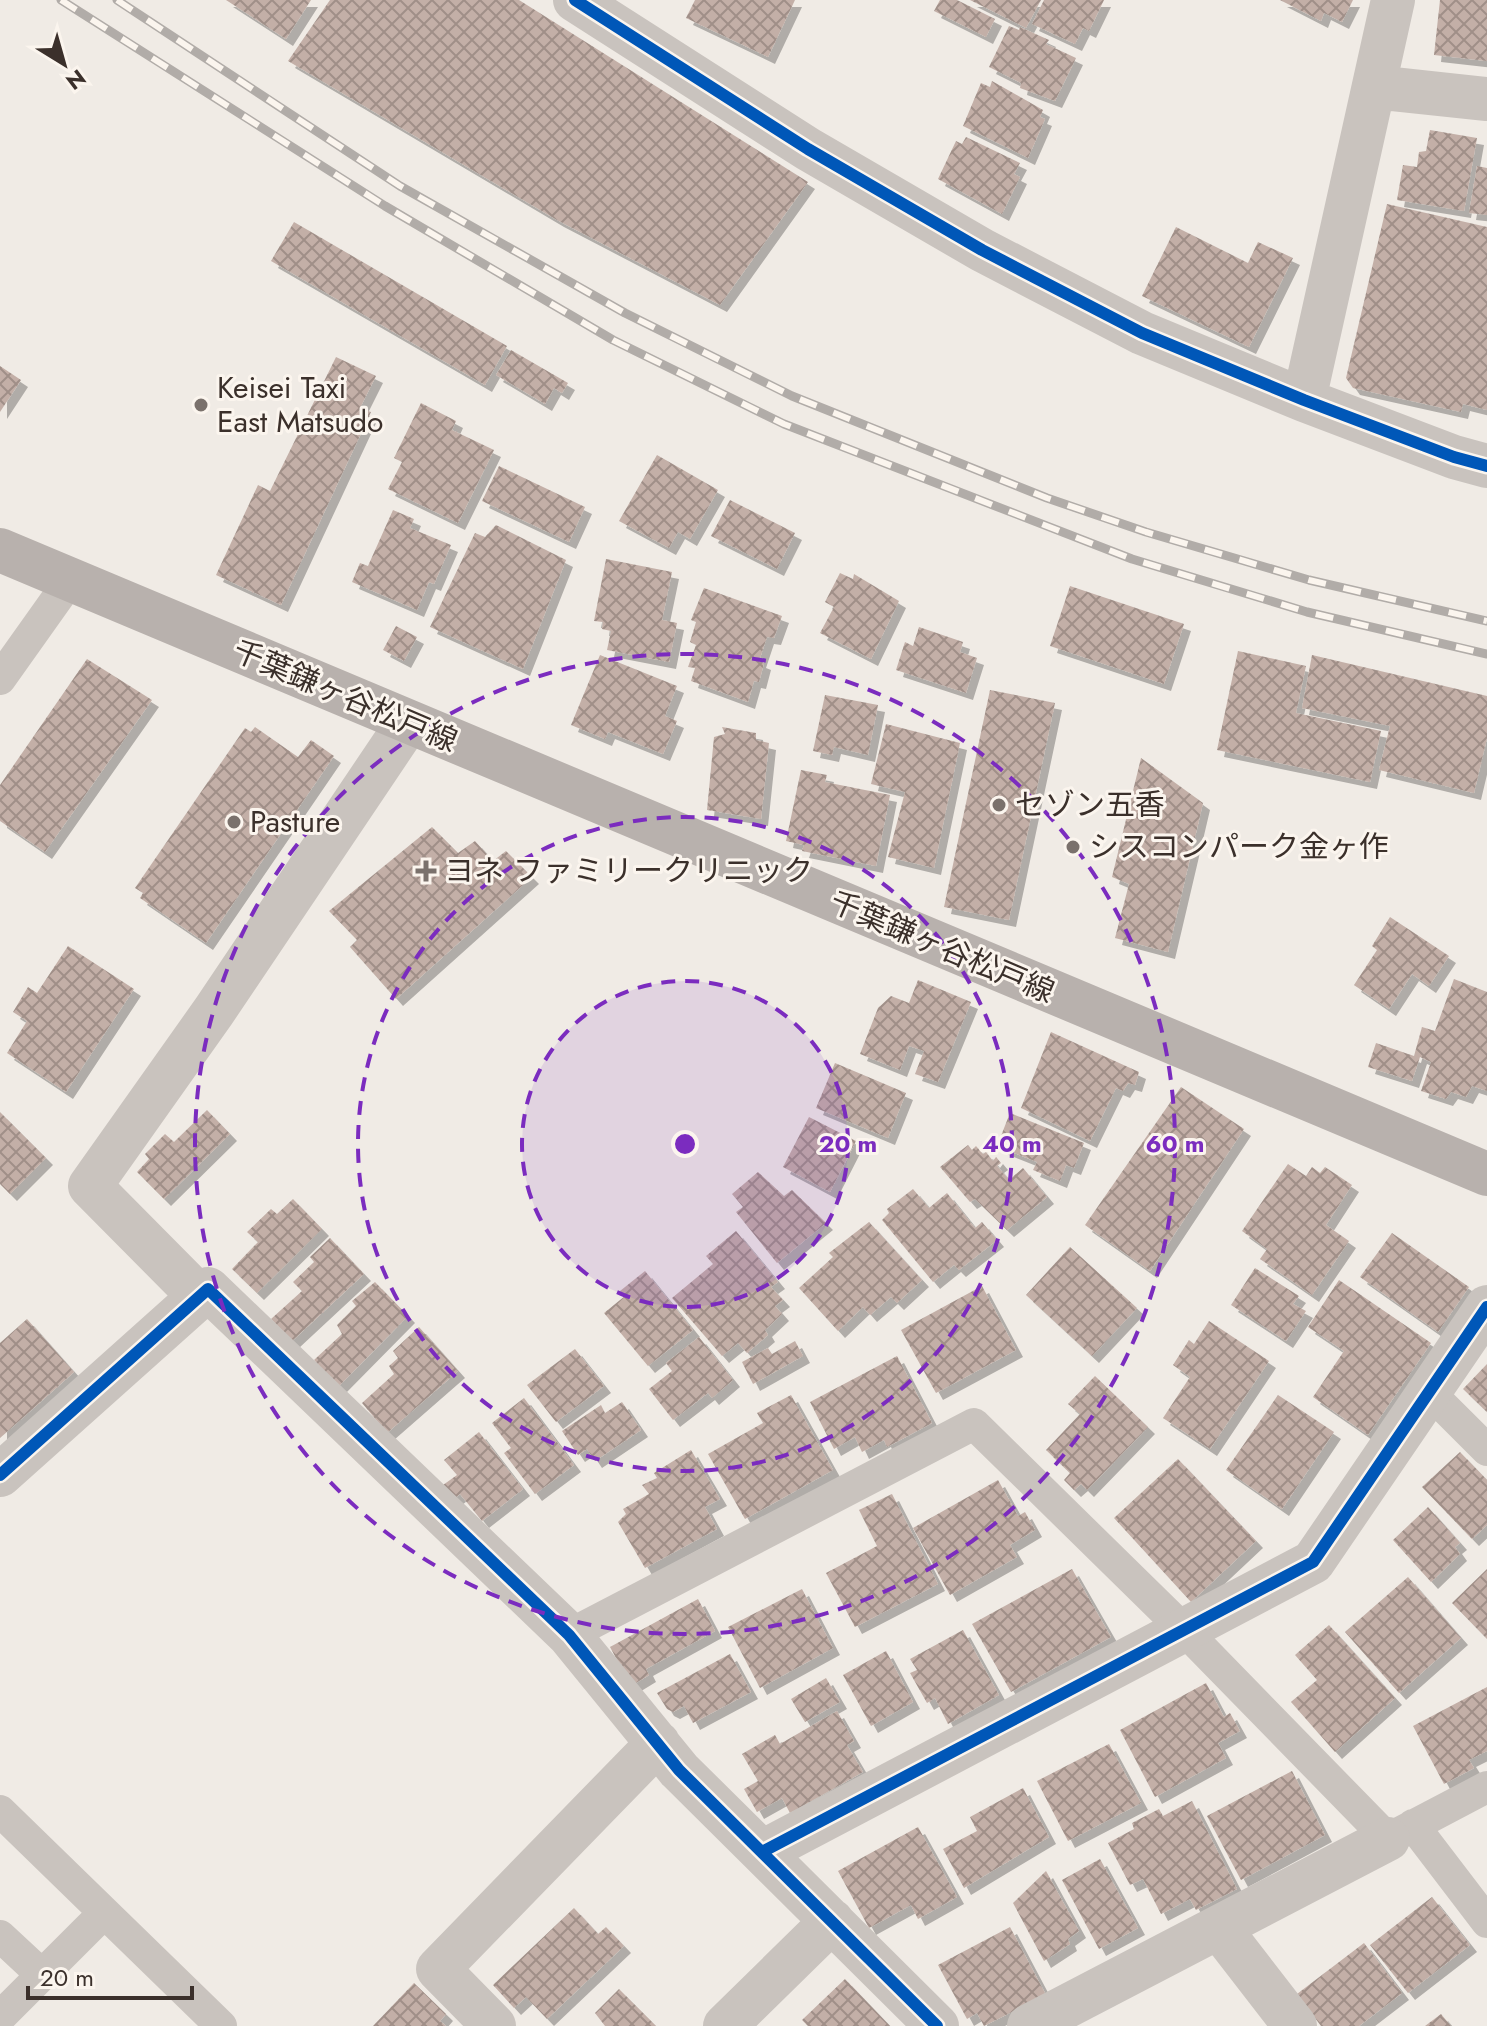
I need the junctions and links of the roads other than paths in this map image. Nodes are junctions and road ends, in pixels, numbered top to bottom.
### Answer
1 (575, 0) edge
2 (1393, 0) edge
3 (1374, 87) junction
4 (1487, 99) edge
5 (1304, 400) junction
6 (1487, 466) edge
7 (0, 550) edge
8 (71, 579) junction
9 (0, 679) edge
10 (407, 724) junction
11 (1487, 1174) edge
12 (204, 1293) junction
13 (1487, 1307) edge
14 (1429, 1392) junction
15 (1487, 1450) edge
16 (0, 1475) edge
17 (1185, 1631) junction
18 (569, 1635) junction
19 (658, 1743) junction
20 (1487, 1787) edge
21 (0, 1811) edge
22 (1400, 1832) junction
23 (762, 1852) junction
24 (104, 1913) junction
25 (832, 1921) junction
26 (1487, 1922) edge
27 (1220, 1929) junction
28 (0, 1936) edge
29 (42, 1975) junction
30 (0, 2017) edge
31 (221, 2026) edge
32 (494, 2026) edge
33 (725, 2026) edge
34 (937, 2026) edge
35 (1029, 2026) edge
36 (1295, 2026) edge

1 - 5 street
2 - 3 street
3 - 4 street
3 - 5 street
5 - 6 street
7 - 8 main road, 千葉鎌ヶ谷松戸線
8 - 9 lane
8 - 10 main road, 千葉鎌ヶ谷松戸線
10 - 11 main road, 千葉鎌ヶ谷松戸線
10 - 12 street
12 - 16 street
12 - 18 street
13 - 14 street
14 - 15 lane
14 - 17 street
17 - 18 lane
17 - 22 lane
17 - 23 street
18 - 19 street
19 - 23 street
19 - 32 street
20 - 22 lane
21 - 24 lane
22 - 26 lane
22 - 27 street
23 - 25 street
24 - 29 lane
24 - 31 lane
25 - 33 street
25 - 34 street
27 - 35 street
27 - 36 street
28 - 29 lane
29 - 30 lane

